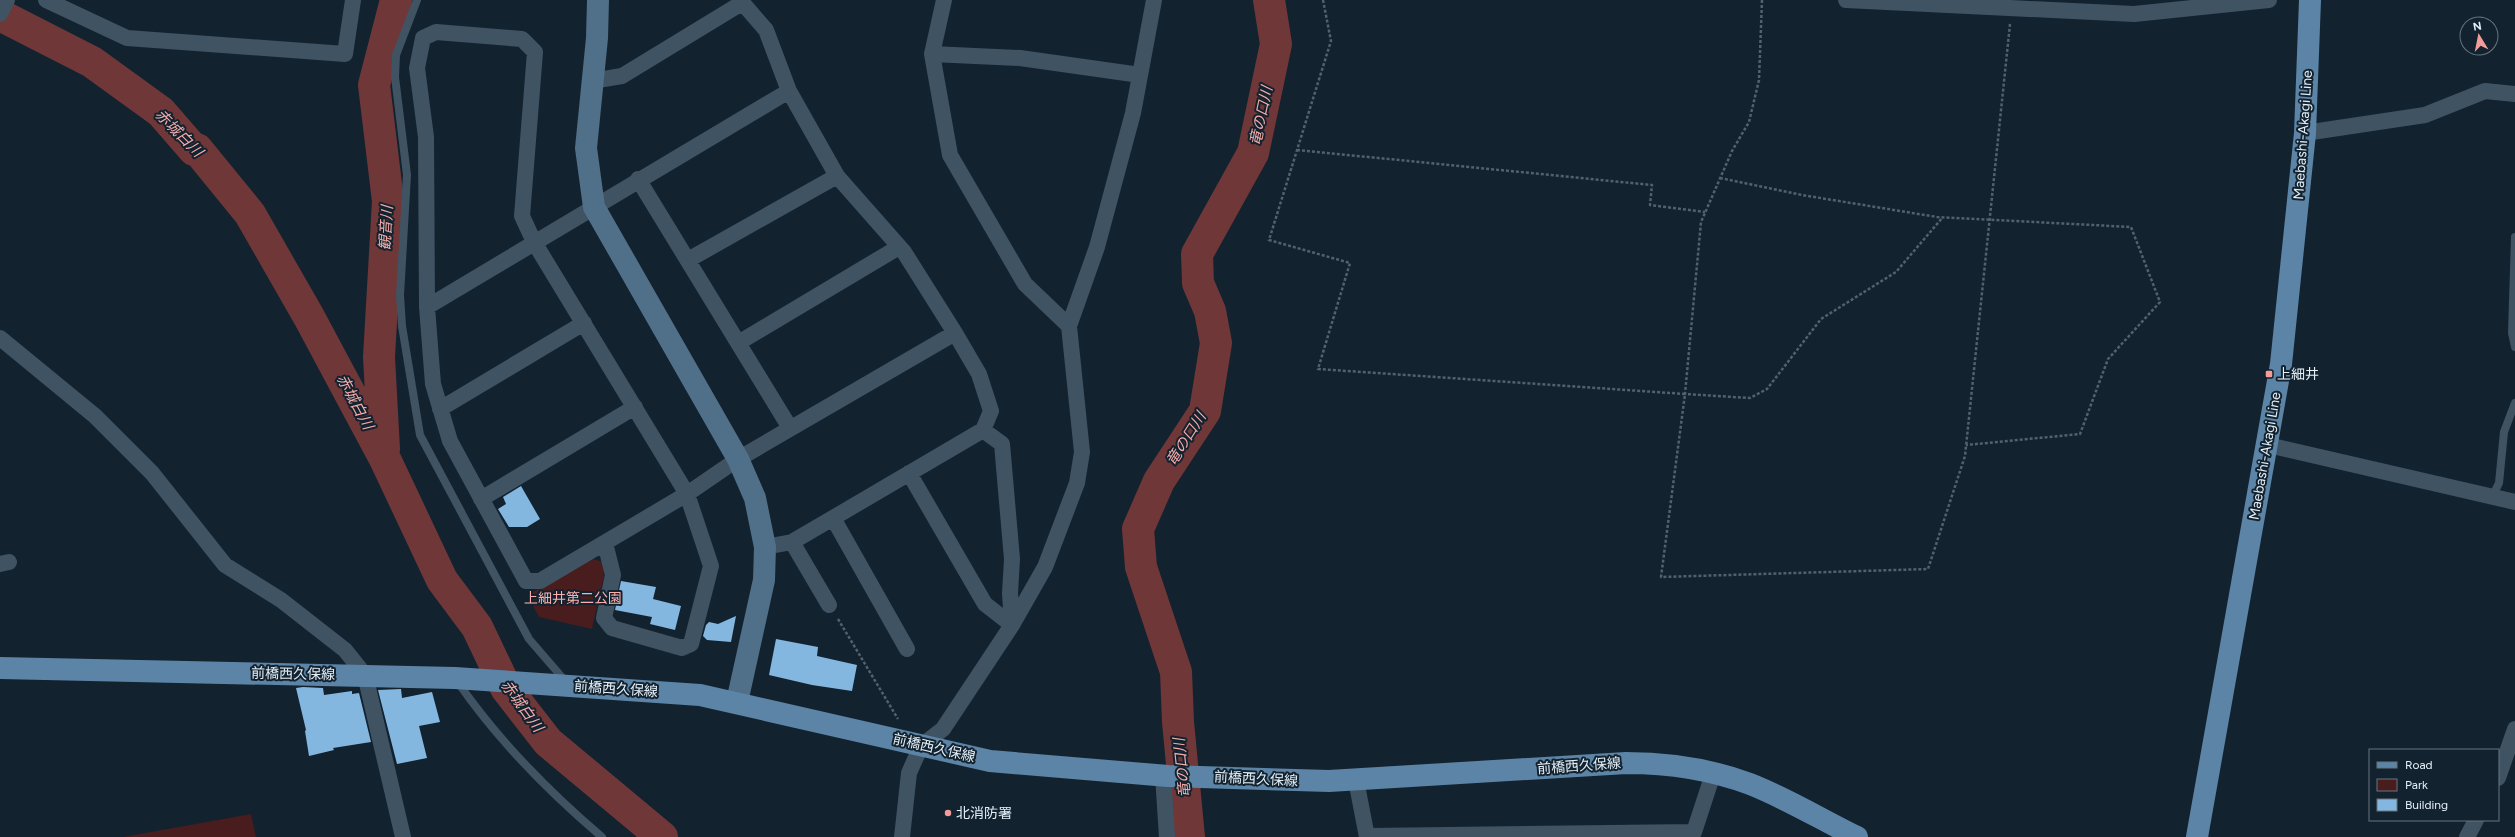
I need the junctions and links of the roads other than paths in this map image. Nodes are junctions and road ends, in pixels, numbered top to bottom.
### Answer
1 (46, 0) edge
2 (353, 0) edge
3 (417, 0) edge
4 (598, 0) edge
5 (944, 0) edge
6 (1154, 0) edge
7 (1846, 0) edge
8 (2269, 0) edge
9 (2310, 0) edge
10 (741, 2) edge
11 (932, 54) junction
12 (1140, 75) junction
13 (592, 81) junction
14 (789, 91) junction
15 (2515, 94) edge
16 (2305, 133) junction
17 (837, 176) junction
18 (638, 179) junction
19 (594, 207) junction
20 (2515, 237) edge
21 (534, 242) junction
22 (899, 247) junction
23 (688, 260) junction
24 (427, 307) junction
25 (584, 323) junction
26 (1069, 326) junction
27 (955, 333) junction
28 (0, 338) edge
29 (738, 344) junction
30 (2515, 347) edge
31 (2515, 403) edge
32 (635, 407) junction
33 (440, 409) junction
34 (790, 428) junction
35 (983, 430) junction
36 (2268, 445) junction
37 (738, 458) junction
38 (909, 473) junction
39 (688, 494) junction
40 (2493, 496) junction
41 (481, 499) junction
42 (2515, 502) edge
43 (834, 518) junction
44 (792, 542) junction
45 (605, 543) junction
46 (765, 547) junction
47 (829, 605) road end
48 (1012, 625) junction
49 (907, 649) dead end
50 (0, 668) edge
51 (365, 675) junction
52 (458, 679) junction
53 (568, 686) junction
54 (737, 702) junction
55 (2515, 729) edge
56 (921, 746) junction
57 (1713, 774) junction
58 (1165, 775) junction
59 (2499, 775) edge
60 (1356, 780) junction
61 (2475, 821) edge
62 (1367, 836) edge
63 (403, 837) edge
64 (602, 837) edge
65 (902, 837) edge
66 (1167, 837) edge
67 (1857, 837) edge
68 (2197, 837) edge
69 (2467, 837) edge

1 - 2 street
3 - 53 lane
4 - 13 street
5 - 11 street
6 - 12 street
7 - 8 street
9 - 16 main road, Maebashi-Akagi Line
10 - 13 street
10 - 14 street
11 - 12 street
11 - 26 street
12 - 26 street
13 - 19 street
14 - 17 street
14 - 18 street
15 - 16 street
16 - 36 main road, Maebashi-Akagi Line
17 - 22 street
17 - 23 street
18 - 19 street
18 - 23 street
19 - 21 street
19 - 37 street
20 - 30 lane
21 - 24 street
21 - 24 street
21 - 25 street
22 - 27 street
22 - 29 street
23 - 29 street
24 - 33 street
25 - 32 street
25 - 33 street
26 - 48 street
27 - 34 street
27 - 35 street
28 - 51 street
29 - 34 street
31 - 40 lane
32 - 39 street
32 - 41 street
33 - 41 street
34 - 37 street
35 - 38 street
35 - 48 street
36 - 40 street
36 - 68 main road, Maebashi-Akagi Line
37 - 39 street
37 - 46 street
38 - 43 street
38 - 48 street
39 - 45 street
39 - 45 street
40 - 42 street
41 - 45 street
43 - 44 street
43 - 49 street
44 - 46 street
44 - 47 street
46 - 54 street
48 - 56 street
50 - 51 main road, 前橋西久保線
51 - 52 main road, 前橋西久保線
51 - 63 street
52 - 53 main road, 前橋西久保線
52 - 64 lane
53 - 54 main road, 前橋西久保線
54 - 56 main road, 前橋西久保線
55 - 59 street
56 - 58 main road, 前橋西久保線
56 - 65 street
57 - 60 main road, 前橋西久保線
57 - 62 street
57 - 67 main road, 前橋西久保線
58 - 60 main road, 前橋西久保線
58 - 66 street
60 - 62 street
61 - 69 street

